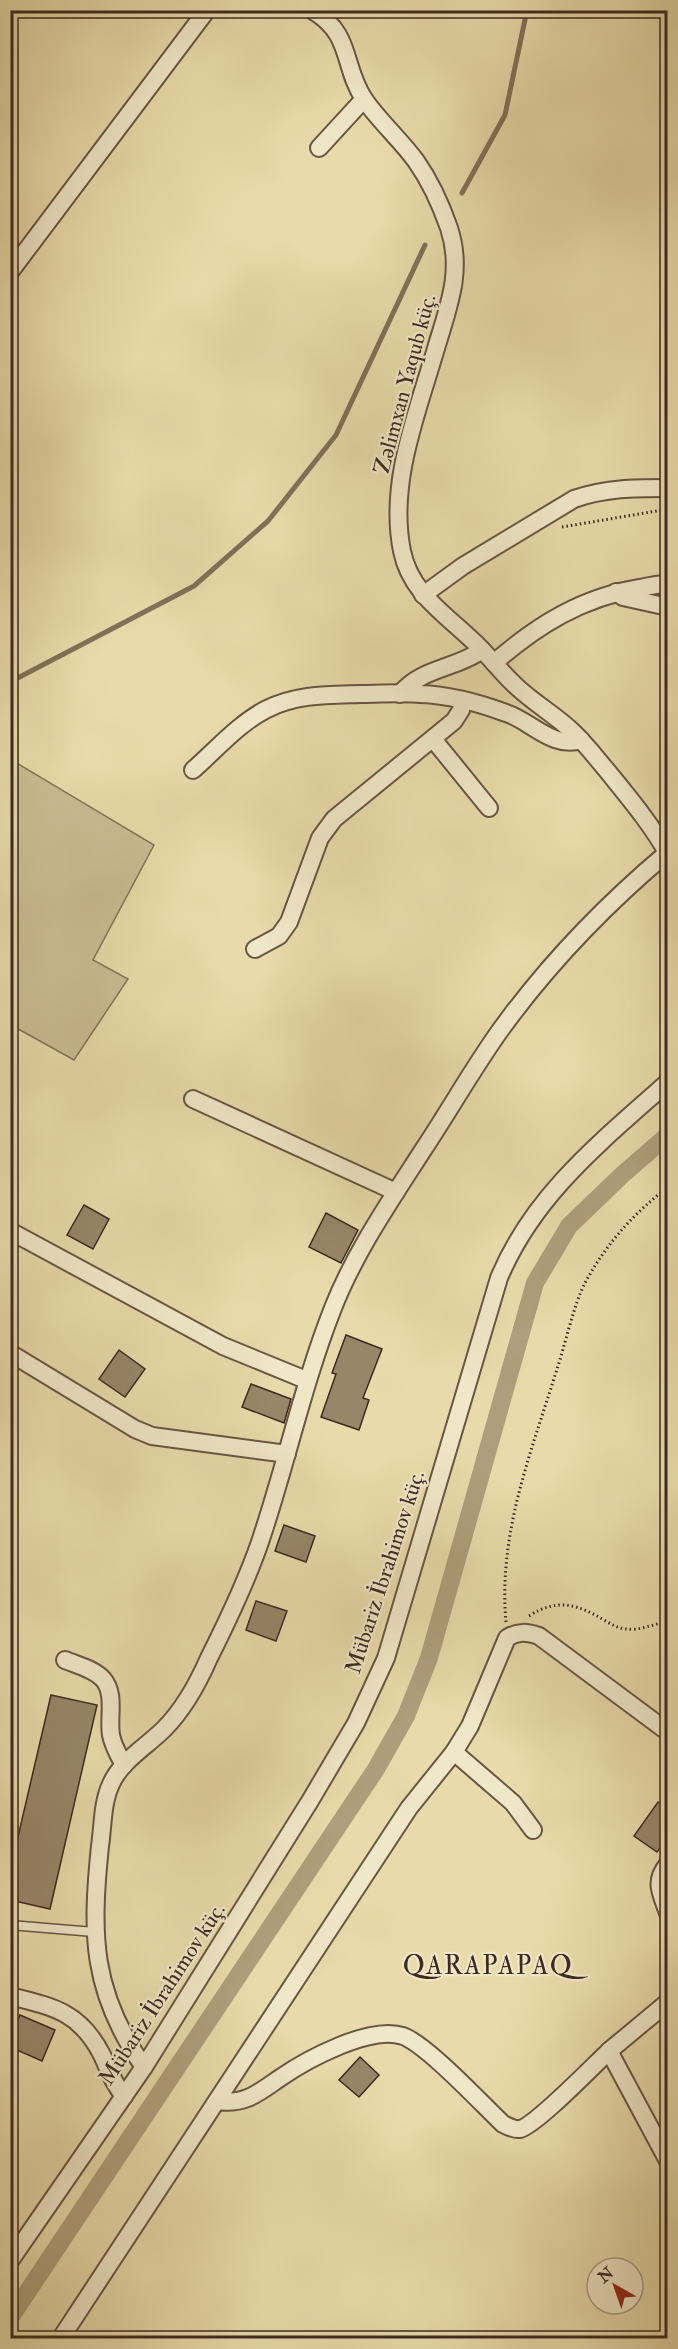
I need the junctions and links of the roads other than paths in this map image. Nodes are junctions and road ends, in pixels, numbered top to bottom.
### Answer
1 (207, 10) edge
2 (312, 10) edge
3 (364, 99) junction
4 (319, 148) dead end
5 (10, 272) edge
6 (668, 488) edge
7 (668, 584) edge
8 (616, 591) junction
9 (423, 595) junction
10 (668, 607) edge
11 (488, 656) junction
12 (400, 694) junction
13 (463, 700) junction
14 (433, 739) junction
15 (581, 740) junction
16 (193, 770) dead end
17 (489, 808) dead end
18 (667, 854) edge
19 (255, 949) dead end
20 (668, 1082) edge
21 (193, 1099) dead end
22 (396, 1192) junction
23 (10, 1231) edge
24 (10, 1353) edge
25 (306, 1380) junction
26 (287, 1454) junction
27 (65, 1660) dead end
28 (668, 1732) edge
29 (454, 1752) junction
30 (124, 1765) junction
31 (533, 1830) dead end
32 (668, 1864) edge
33 (668, 1913) edge
34 (10, 1925) edge
35 (94, 1932) junction
36 (10, 1996) edge
37 (668, 2002) edge
38 (609, 2051) junction
39 (144, 2067) junction
40 (124, 2096) junction
41 (218, 2101) junction
42 (668, 2161) edge
43 (10, 2261) edge
44 (61, 2338) edge

1 - 5 street
2 - 3 street, Zəlimxan Yaqub küç.
3 - 4 street
3 - 9 street, Zəlimxan Yaqub küç.
6 - 9 street
7 - 8 street
8 - 10 street
8 - 11 street
9 - 11 street, Zəlimxan Yaqub küç.
11 - 12 street
11 - 15 street, Zəlimxan Yaqub küç.
12 - 13 street
12 - 16 street
13 - 14 street
13 - 15 street
14 - 17 street
14 - 19 street
15 - 18 street, Zəlimxan Yaqub küç.
18 - 22 street
20 - 39 street, Mübariz İbrahimov küç.
21 - 22 street
22 - 25 street
23 - 25 street
24 - 26 street
25 - 26 street
26 - 30 street
27 - 30 street
28 - 29 street
29 - 31 street
29 - 41 street
30 - 35 street
32 - 33 street
34 - 35 lane
35 - 39 street
36 - 40 street
37 - 38 street
38 - 41 street
38 - 42 street
39 - 40 street, Mübariz İbrahimov küç.
40 - 43 street, Mübariz İbrahimov küç.
41 - 44 street

